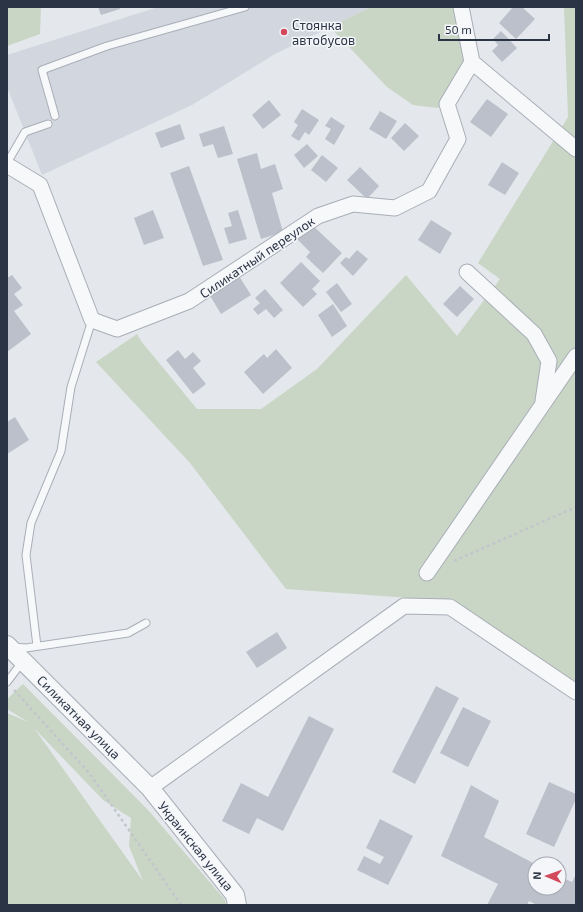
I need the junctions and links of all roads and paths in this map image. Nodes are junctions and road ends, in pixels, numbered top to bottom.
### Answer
1 (245, 7) edge
2 (462, 7) edge
3 (472, 62) junction
4 (54, 116) dead end
5 (48, 124) dead end
6 (576, 149) edge
7 (7, 164) edge
8 (467, 272) dead end
9 (92, 320) junction
10 (576, 356) edge
11 (543, 404) junction
12 (576, 507) edge
13 (427, 573) joint
14 (146, 623) dead end
15 (8, 646) edge
16 (37, 646) junction
17 (23, 661) junction
18 (7, 682) edge
19 (576, 692) edge
20 (150, 788) junction
21 (181, 905) edge
22 (237, 905) edge

1 - 4 lane
2 - 3 street
3 - 6 street
3 - 9 street, Силикатный переулок
5 - 7 lane
7 - 9 street
8 - 11 street
9 - 16 lane
10 - 11 street
11 - 13 street
12 - 13 path
14 - 16 lane
15 - 16 lane
15 - 17 street, Силикатная улица
17 - 18 lane
17 - 20 street, Силикатная улица
18 - 21 path
19 - 20 street
20 - 22 street, Украинская улица

